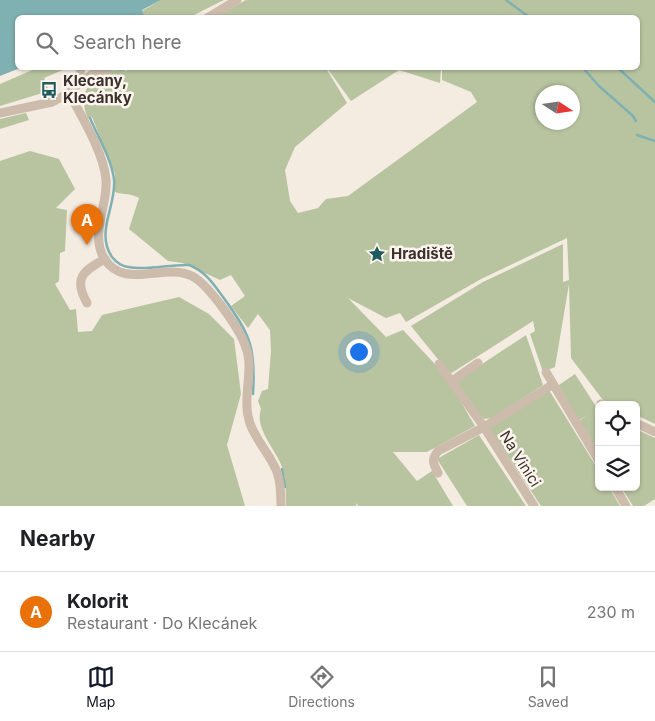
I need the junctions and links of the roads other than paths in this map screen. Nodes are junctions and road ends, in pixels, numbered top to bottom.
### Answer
1 (237, 0) edge
2 (212, 15) edge
3 (82, 70) edge
4 (104, 70) edge
5 (78, 84) junction
6 (69, 93) junction
7 (0, 113) edge
8 (105, 259) junction
9 (87, 304) dead end
10 (478, 363) dead end
11 (439, 364) dead end
12 (546, 372) dead end
13 (452, 380) junction
14 (552, 385) junction
15 (640, 424) edge
16 (484, 427) junction
17 (655, 432) edge
18 (595, 455) edge
19 (438, 472) dead end
20 (617, 491) edge
21 (281, 506) edge
22 (534, 506) edge
23 (626, 506) edge

1 - 2 street
3 - 5 street
4 - 5 street
5 - 6 street
6 - 7 street
6 - 8 street
8 - 9 street
8 - 21 street
10 - 13 street
11 - 13 street
12 - 14 street
13 - 16 street
14 - 16 street, Na Vinici
14 - 18 street
15 - 17 street
16 - 19 street, Na Vinici
16 - 22 street, Na Vinici
20 - 23 street

